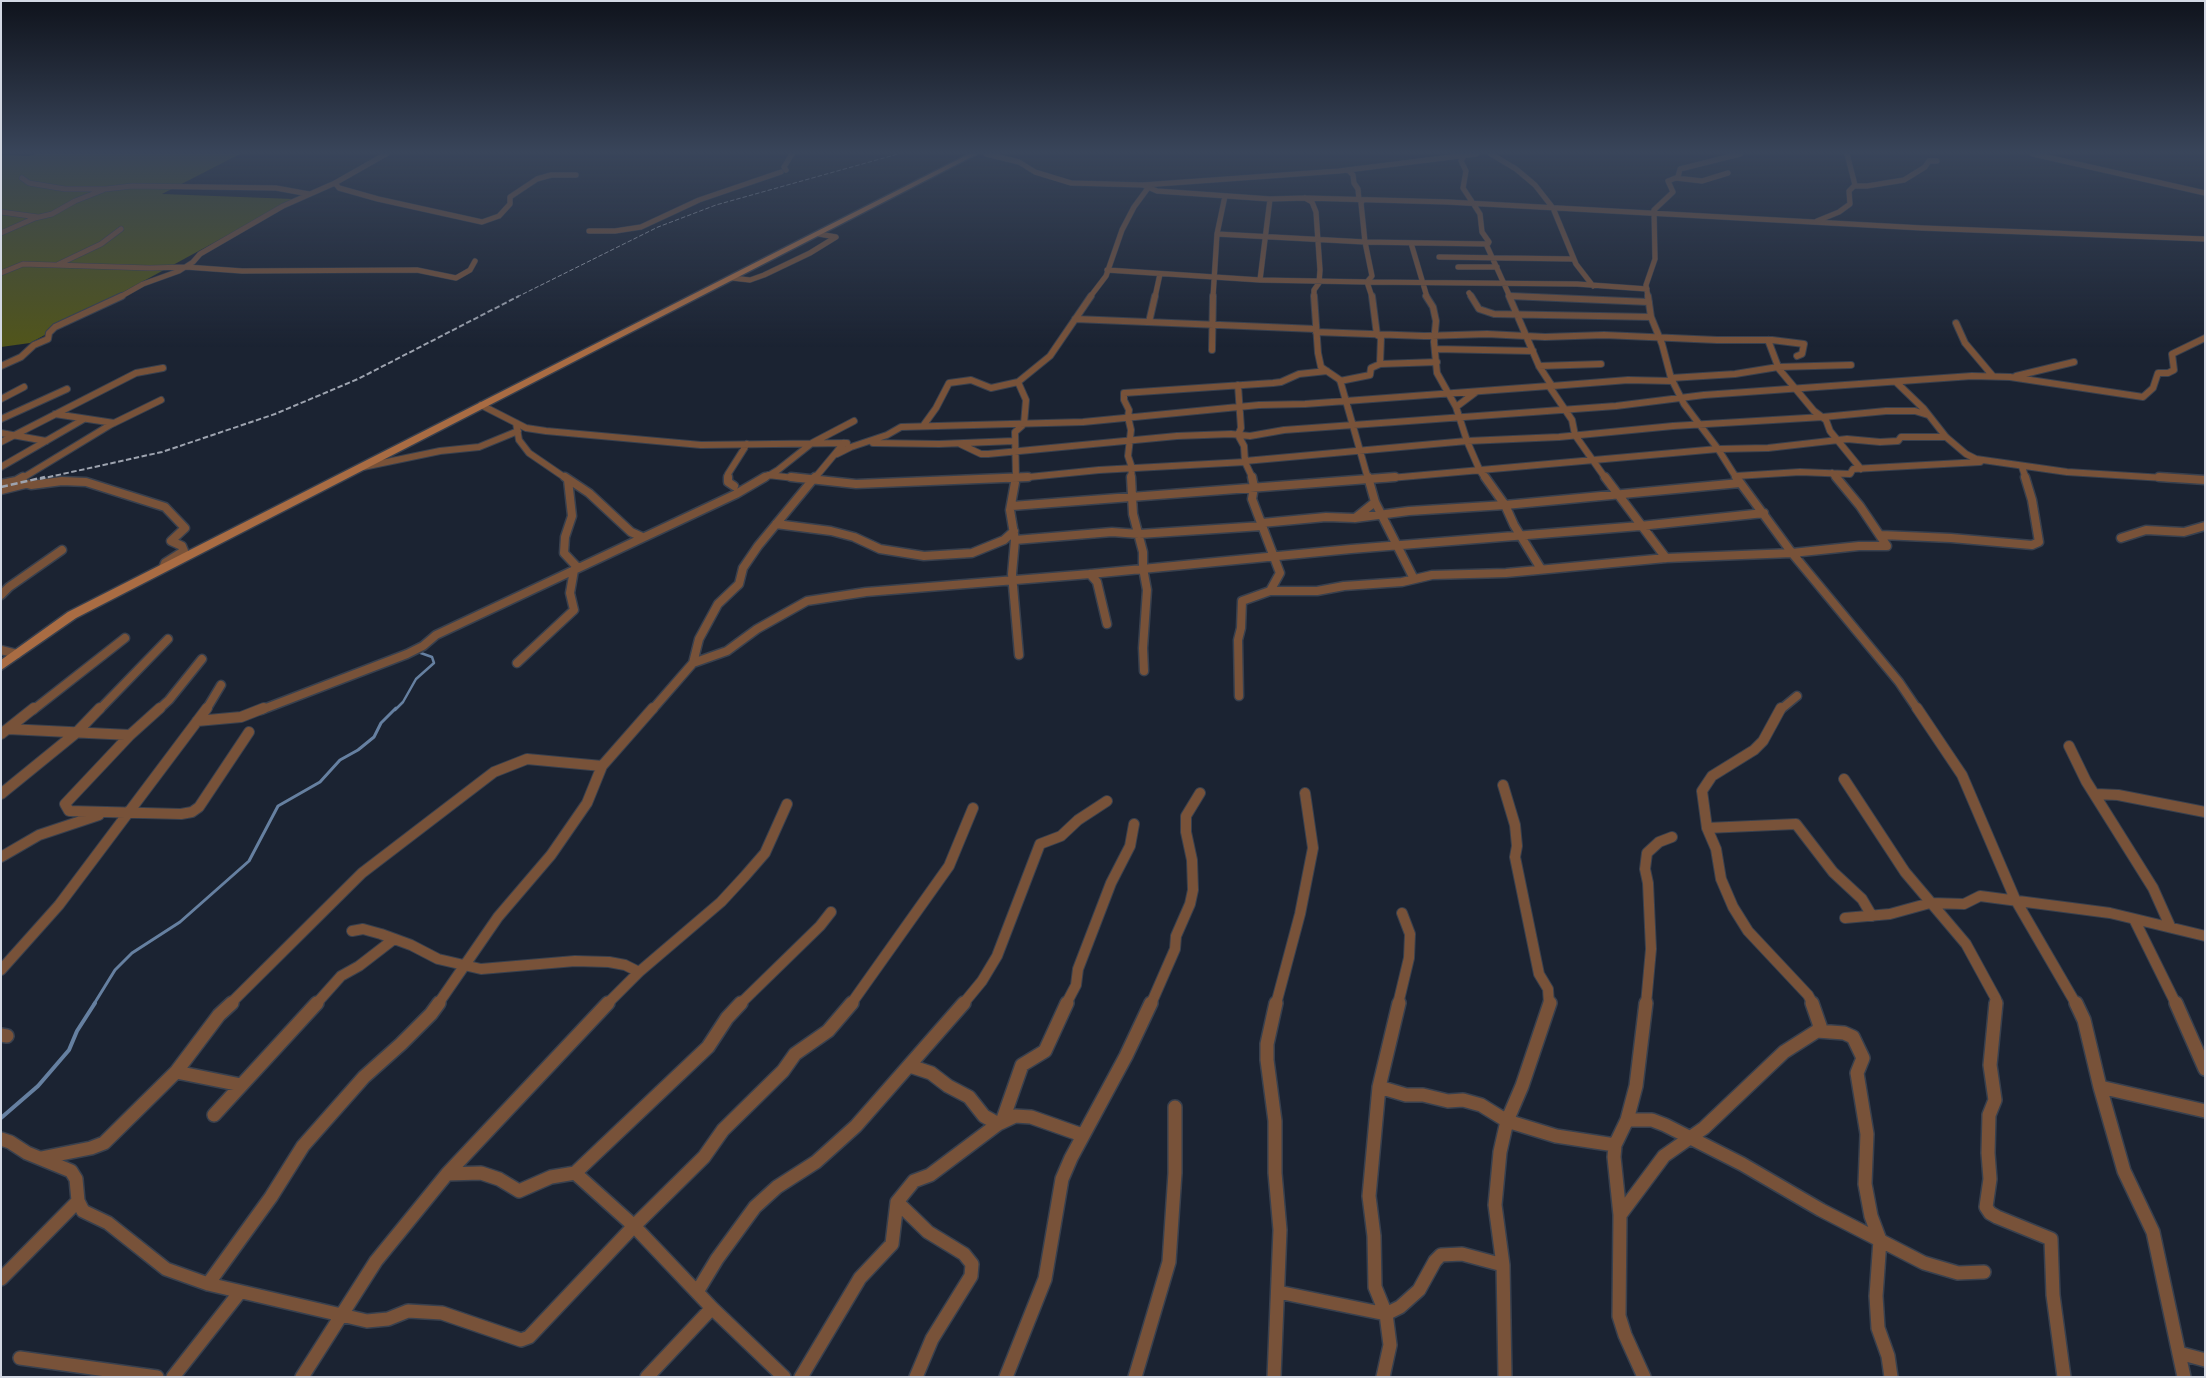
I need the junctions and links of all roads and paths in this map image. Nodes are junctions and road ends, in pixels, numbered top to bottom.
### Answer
1 (36, 218) edge
2 (261, 218) edge
3 (465, 218) edge
4 (495, 218) edge
5 (660, 218) edge
6 (849, 218) edge
7 (1128, 218) edge
8 (1221, 218) edge
9 (1268, 218) edge
10 (1316, 218) edge
11 (1363, 218) edge
12 (1481, 218) edge
13 (1557, 218) edge
14 (1654, 218) edge
15 (1726, 218) edge
16 (1824, 218) edge
17 (1816, 222) junction
18 (121, 229) dead end
19 (589, 231) dead end
20 (1, 233) edge
21 (819, 234) junction
22 (1218, 234) junction
23 (1266, 236) junction
24 (1317, 238) junction
25 (2205, 239) edge
26 (1365, 242) junction
27 (1411, 243) junction
28 (1486, 244) junction
29 (1438, 257) dead end
30 (1493, 257) junction
31 (1573, 259) junction
32 (475, 261) dead end
33 (57, 265) junction
34 (186, 267) junction
35 (1458, 267) dead end
36 (1497, 267) junction
37 (1107, 270) junction
38 (1, 273) edge
39 (1160, 274) junction
40 (1214, 277) junction
41 (732, 278) junction
42 (1260, 280) junction
43 (1368, 282) junction
44 (1319, 283) junction
45 (1422, 283) junction
46 (1505, 284) junction
47 (1593, 286) junction
48 (1647, 289) junction
49 (1469, 293) dead end
50 (1509, 296) junction
51 (1649, 302) junction
52 (1518, 315) junction
53 (1651, 317) junction
54 (1075, 319) junction
55 (1149, 322) junction
56 (1956, 323) dead end
57 (1210, 325) junction
58 (1316, 331) junction
59 (1377, 335) junction
60 (1527, 336) junction
61 (1435, 337) junction
62 (1658, 337) junction
63 (2205, 338) edge
64 (1768, 340) junction
65 (1435, 349) junction
66 (1212, 350) dead end
67 (1533, 351) junction
68 (1797, 356) dead end
69 (1437, 362) junction
70 (2074, 362) dead end
71 (1380, 364) junction
72 (1601, 364) dead end
73 (1852, 365) dead end
74 (1, 366) edge
75 (1539, 366) junction
76 (1778, 367) junction
77 (163, 368) dead end
78 (1327, 371) junction
79 (1992, 375) junction
80 (2010, 377) junction
81 (1671, 379) junction
82 (1340, 381) junction
83 (1018, 382) junction
84 (1896, 382) junction
85 (1238, 385) junction
86 (1550, 386) junction
87 (24, 387) dead end
88 (67, 389) dead end
89 (1794, 389) junction
90 (1479, 391) junction
91 (1447, 393) junction
92 (1680, 397) junction
93 (1, 399) edge
94 (161, 400) dead end
95 (1346, 401) junction
96 (481, 405) junction
97 (1456, 407) junction
98 (1239, 408) junction
99 (1566, 409) junction
100 (54, 414) junction
101 (1928, 415) junction
102 (1459, 416) junction
103 (1128, 417) junction
104 (1822, 417) junction
105 (1, 418) edge
106 (84, 419) junction
107 (854, 421) dead end
108 (114, 423) junction
109 (516, 423) junction
110 (1024, 424) junction
111 (1699, 424) junction
112 (923, 426) junction
113 (1354, 426) junction
114 (518, 431) junction
115 (1, 433) edge
116 (14, 435) junction
117 (1238, 435) junction
118 (1575, 435) junction
119 (1946, 437) junction
120 (1131, 440) junction
121 (1838, 440) junction
122 (46, 441) junction
123 (1014, 441) junction
124 (1467, 441) junction
125 (1, 442) edge
126 (812, 443) junction
127 (844, 443) junction
128 (862, 443) junction
129 (746, 444) junction
130 (960, 444) junction
131 (1718, 450) junction
132 (1015, 452) junction
133 (1360, 452) junction
134 (835, 455) junction
135 (1, 459) edge
136 (11, 460) junction
137 (1245, 461) junction
138 (1593, 462) junction
139 (1986, 462) junction
140 (1, 467) edge
141 (360, 467) junction
142 (2022, 467) junction
143 (1132, 468) junction
144 (1861, 469) junction
145 (1480, 471) junction
146 (1832, 473) junction
147 (768, 475) junction
148 (1016, 478) junction
149 (1368, 478) junction
150 (1738, 479) junction
151 (568, 480) junction
152 (813, 480) junction
153 (2205, 480) edge
154 (16, 481) junction
155 (1, 484) edge
156 (25, 484) junction
157 (734, 486) dead end
158 (1254, 487) junction
159 (10, 489) junction
160 (1, 490) edge
161 (1, 495) edge
162 (1617, 495) junction
163 (1132, 496) junction
164 (1375, 502) junction
165 (1505, 505) junction
166 (1012, 506) junction
167 (1764, 513) junction
168 (1380, 515) junction
169 (1355, 518) junction
170 (776, 524) junction
171 (1262, 524) junction
172 (1640, 526) junction
173 (2205, 526) edge
174 (1014, 531) junction
175 (1139, 534) junction
176 (1520, 534) junction
177 (1881, 536) junction
178 (642, 537) junction
179 (2121, 538) dead end
180 (1015, 540) junction
181 (1396, 545) junction
182 (62, 550) dead end
183 (1792, 552) junction
184 (1272, 556) junction
185 (1666, 558) junction
186 (163, 568) junction
187 (1143, 568) junction
188 (576, 569) junction
189 (1541, 570) junction
190 (1090, 574) junction
191 (1013, 579) junction
192 (1414, 579) junction
193 (1270, 592) junction
194 (1, 596) edge
195 (1107, 624) dead end
196 (125, 638) dead end
197 (168, 639) dead end
198 (1, 650) edge
199 (17, 654) junction
200 (1020, 655) dead end
201 (202, 659) dead end
202 (517, 663) dead end
203 (693, 663) junction
204 (1, 666) edge
205 (1144, 671) dead end
206 (221, 685) dead end
207 (1239, 696) dead end
208 (1797, 696) dead end
209 (197, 721) junction
210 (5, 732) edge
211 (249, 732) dead end
212 (76, 733) junction
213 (130, 736) junction
214 (2069, 746) dead end
215 (602, 766) junction
216 (1844, 779) dead end
217 (1503, 786) dead end
218 (1200, 793) dead end
219 (1305, 793) dead end
220 (1, 794) edge
221 (2096, 794) junction
222 (1107, 801) dead end
223 (787, 804) dead end
224 (973, 808) dead end
225 (112, 812) junction
226 (129, 812) junction
227 (2205, 812) edge
228 (1134, 824) dead end
229 (1707, 828) junction
230 (1672, 837) dead end
231 (2, 857) edge
232 (2015, 899) junction
233 (1930, 904) junction
234 (831, 912) dead end
235 (1402, 913) dead end
236 (1872, 916) junction
237 (1845, 918) dead end
238 (2134, 919) junction
239 (2170, 926) junction
240 (352, 931) dead end
241 (2205, 936) edge
242 (394, 939) junction
243 (465, 966) junction
244 (1, 970) edge
245 (639, 972) junction
246 (1817, 1031) junction
247 (910, 1066) junction
248 (2205, 1069) edge
249 (176, 1072) junction
250 (241, 1085) junction
251 (1379, 1087) junction
252 (2100, 1087) junction
253 (1176, 1107) dead end
254 (2205, 1111) edge
255 (214, 1115) dead end
256 (1628, 1120) junction
257 (1507, 1121) junction
258 (1000, 1123) junction
259 (1082, 1135) junction
260 (1, 1139) edge
261 (1689, 1139) junction
262 (1615, 1145) junction
263 (41, 1158) junction
264 (575, 1173) junction
265 (447, 1174) junction
266 (78, 1201) junction
267 (897, 1202) junction
268 (1620, 1215) junction
269 (634, 1226) junction
270 (1880, 1240) junction
271 (1503, 1265) junction
272 (1984, 1272) dead end
273 (1, 1279) edge
274 (208, 1284) junction
275 (240, 1292) junction
276 (697, 1292) junction
277 (1278, 1292) junction
278 (712, 1308) junction
279 (342, 1314) junction
280 (1386, 1314) junction
281 (2179, 1353) junction
282 (20, 1358) dead end
283 (2205, 1360) edge
284 (157, 1377) edge
285 (173, 1377) edge
286 (302, 1377) edge
287 (647, 1377) edge
288 (784, 1377) edge
289 (801, 1377) edge
290 (916, 1377) edge
291 (1006, 1377) edge
292 (1135, 1377) edge
293 (1274, 1377) edge
294 (1383, 1377) edge
295 (1505, 1377) edge
296 (1644, 1377) edge
297 (1891, 1377) edge
298 (2064, 1377) edge
299 (2184, 1377) edge

1 - 20 street
2 - 34 street
3 - 4 street
5 - 19 street
6 - 21 street
7 - 37 street
8 - 22 street
9 - 23 street
10 - 24 street
11 - 26 street
12 - 28 street
13 - 31 street
14 - 48 street
15 - 17 street
16 - 17 street
17 - 25 street
18 - 33 street
21 - 41 street
21 - 41 street
22 - 23 street
22 - 40 street
23 - 24 street
23 - 42 street
24 - 26 street
24 - 44 street
26 - 27 street
26 - 43 street
27 - 28 street
27 - 45 street
28 - 30 street
29 - 30 street
30 - 31 street
30 - 36 street
31 - 47 street
32 - 34 street
33 - 34 street
33 - 38 street
34 - 74 street
35 - 36 street
36 - 46 street
37 - 39 street
37 - 54 street
39 - 40 street
39 - 55 street
40 - 42 street
40 - 57 street
41 - 96 street
42 - 44 street
43 - 44 street
43 - 45 street
43 - 59 street
44 - 58 street
45 - 46 street
45 - 61 street
46 - 47 street
46 - 50 street
47 - 48 street
48 - 51 street
49 - 52 street
50 - 51 street
50 - 52 street
51 - 53 street
52 - 53 street
52 - 60 street
53 - 62 street
54 - 55 street
54 - 83 street
55 - 57 street
56 - 79 street
57 - 58 street
57 - 66 street
58 - 59 street
58 - 78 street
59 - 61 street
59 - 71 street
60 - 61 street
60 - 62 street
60 - 67 street
61 - 65 street
62 - 64 street
62 - 81 street
63 - 80 street
64 - 68 street
64 - 76 street
65 - 67 street
65 - 69 street
67 - 75 street
69 - 71 street
69 - 91 street
70 - 80 street
71 - 82 street
72 - 75 street
73 - 76 street
75 - 86 street
76 - 81 street
76 - 89 street
77 - 100 street
78 - 82 street
78 - 85 street
79 - 80 street
79 - 84 street
81 - 86 street
81 - 92 street
82 - 95 street
83 - 110 street
83 - 112 street
84 - 89 street
84 - 101 street
85 - 98 street
85 - 103 street
86 - 90 street
86 - 99 street
87 - 93 street
88 - 105 street
89 - 92 street
89 - 104 street
90 - 91 street
90 - 97 street
91 - 95 street
91 - 97 street
92 - 99 street
92 - 111 street
94 - 108 street
95 - 98 street
95 - 113 street
96 - 109 street
96 - 141 street
97 - 102 street
98 - 103 street
98 - 117 street
99 - 102 street
99 - 118 street
100 - 106 street
100 - 116 street
101 - 104 street
101 - 119 street
102 - 113 street
102 - 124 street
103 - 110 street
103 - 120 street
104 - 111 street
104 - 121 street
106 - 108 street
106 - 122 street
107 - 126 street
108 - 154 street
109 - 114 street
109 - 129 street
110 - 112 street
110 - 123 street
111 - 118 street
111 - 131 street
112 - 128 street
113 - 117 street
113 - 133 street
114 - 141 street
114 - 151 street
115 - 116 street
116 - 122 street
116 - 125 street
117 - 120 street
117 - 137 street
118 - 124 street
118 - 138 street
119 - 121 street
119 - 139 street
120 - 132 street
120 - 143 street
121 - 131 street
121 - 144 street
122 - 136 street
123 - 130 street
123 - 132 street
124 - 133 street
124 - 145 street
126 - 127 street
126 - 129 street
126 - 147 street
127 - 128 street
127 - 134 street
128 - 130 street
128 - 134 street
129 - 157 street
130 - 132 street
131 - 138 street
131 - 150 street
132 - 148 street
133 - 137 street
133 - 149 street
134 - 152 street
135 - 136 street
136 - 140 street
137 - 143 street
137 - 158 street
138 - 145 street
138 - 162 street
139 - 142 street
139 - 144 street
141 - 186 street
142 - 153 street
142 - 177 street
143 - 148 street
143 - 163 street
144 - 146 street
145 - 149 street
145 - 165 street
146 - 150 street
146 - 177 street
147 - 152 street
147 - 178 street
148 - 152 street
148 - 166 street
149 - 158 street
149 - 164 street
150 - 162 street
150 - 167 street
151 - 178 street
151 - 188 street
152 - 170 street
154 - 155 street
154 - 156 street
156 - 159 street
156 - 186 street
158 - 163 street
158 - 171 street
159 - 160 street
159 - 161 street
162 - 165 street
162 - 172 street
163 - 166 street
163 - 175 street
164 - 168 street
164 - 169 street
165 - 168 street
165 - 176 street
166 - 174 street
167 - 172 street
167 - 183 street
168 - 169 street
168 - 181 street
169 - 171 street
170 - 174 street
170 - 203 street
171 - 175 street
171 - 184 street
172 - 176 street
172 - 185 street
173 - 179 street
174 - 180 street
175 - 180 street
175 - 187 street
176 - 181 street
176 - 189 street
177 - 183 street
178 - 188 street
180 - 191 street
181 - 184 street
181 - 192 street
182 - 194 street
183 - 185 street
183 - 232 street
184 - 187 street
184 - 193 street
185 - 189 street
186 - 199 street
187 - 190 street
187 - 205 street
188 - 202 street
188 - 209 street
189 - 192 street
190 - 191 street
190 - 195 street
191 - 200 street
191 - 203 street
192 - 193 street
193 - 207 street
196 - 210 street
197 - 212 street
198 - 199 street
199 - 204 street
201 - 213 street
203 - 215 street
206 - 209 street
208 - 229 street
209 - 226 street
210 - 212 street
211 - 226 street
212 - 213 street
212 - 220 street
213 - 225 street
214 - 221 street
215 - 243 street
215 - 249 street
216 - 233 street
217 - 257 street
218 - 259 street
219 - 277 street
221 - 227 street
221 - 239 street
222 - 247 street
223 - 245 street
224 - 269 street
225 - 226 street
225 - 231 street
226 - 244 street
228 - 258 street
229 - 236 street
229 - 246 street
230 - 256 street
232 - 233 street
232 - 238 street
232 - 252 street
233 - 236 street
233 - 298 street
234 - 264 street
235 - 251 street
236 - 237 street
238 - 239 street
238 - 248 street
239 - 241 street
240 - 242 street
242 - 243 street
242 - 250 street
243 - 245 street
243 - 274 street
245 - 265 street
246 - 261 street
246 - 270 street
247 - 258 street
247 - 276 street
249 - 250 street
249 - 263 street
250 - 255 street
251 - 257 street
251 - 280 street
252 - 254 street
252 - 281 street
253 - 292 street
256 - 261 street
256 - 262 street
257 - 262 street
257 - 271 street
258 - 259 street
258 - 267 street
259 - 291 street
260 - 263 street
261 - 268 street
261 - 270 street
262 - 268 street
263 - 266 street
264 - 265 street
264 - 269 street
265 - 279 street
266 - 273 street
266 - 274 street
267 - 289 street
267 - 290 street
268 - 296 street
269 - 276 street
269 - 279 street
270 - 272 street
270 - 297 street
271 - 280 street
271 - 295 street
274 - 275 street
275 - 279 street
275 - 285 street
276 - 278 street
277 - 280 street
277 - 293 street
278 - 287 street
278 - 288 street
279 - 286 street
280 - 294 street
281 - 283 street
281 - 299 street
282 - 284 street

